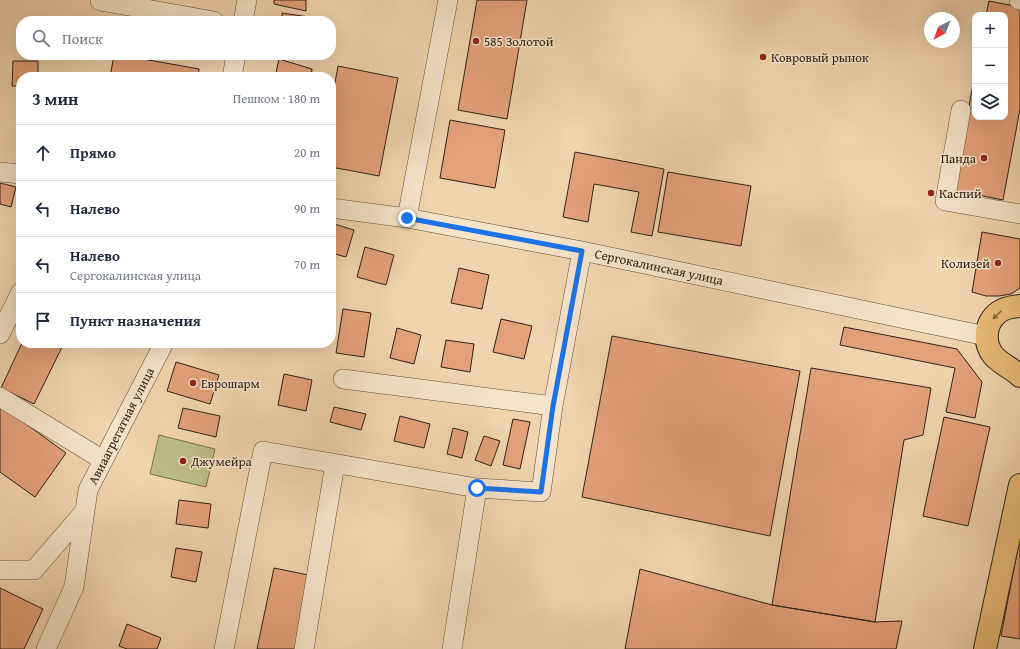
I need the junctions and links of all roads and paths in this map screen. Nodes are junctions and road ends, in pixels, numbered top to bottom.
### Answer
1 (247, 0) edge
2 (448, 0) edge
3 (100, 1) dead end
4 (186, 16) edge
5 (244, 16) edge
6 (235, 60) edge
7 (233, 72) edge
8 (960, 110) dead end
9 (0, 172) edge
10 (16, 174) edge
11 (336, 209) edge
12 (1020, 214) edge
13 (407, 218) junction
14 (582, 251) junction
15 (16, 302) edge
16 (1019, 306) edge
17 (0, 334) edge
18 (986, 336) junction
19 (161, 348) edge
20 (1011, 365) edge
21 (1020, 376) edge
22 (343, 379) dead end
23 (0, 397) edge
24 (553, 406) junction
25 (103, 460) junction
26 (335, 464) junction
27 (1020, 485) edge
28 (477, 488) junction
29 (84, 512) junction
30 (0, 570) edge
31 (46, 649) edge
32 (224, 649) edge
33 (304, 649) edge
34 (452, 649) edge
35 (985, 649) edge

1 - 5 street
2 - 13 street
3 - 4 street
6 - 7 street
8 - 12 street
9 - 10 street
11 - 13 street, Сергокалинская улица
13 - 14 street, Сергокалинская улица
14 - 18 street, Сергокалинская улица
14 - 24 street
15 - 17 street
16 -> 18 main road
18 - 20 main road
19 - 25 street, Авиаагрегатная улица
20 - 21 main road
22 - 24 street
23 - 25 street
24 - 28 street
25 - 29 street, Авиаагрегатная улица
26 - 28 street
26 - 32 street
26 - 33 street
27 - 35 main road
28 - 34 street
29 - 30 street
29 - 31 street, Авиаагрегатная улица

